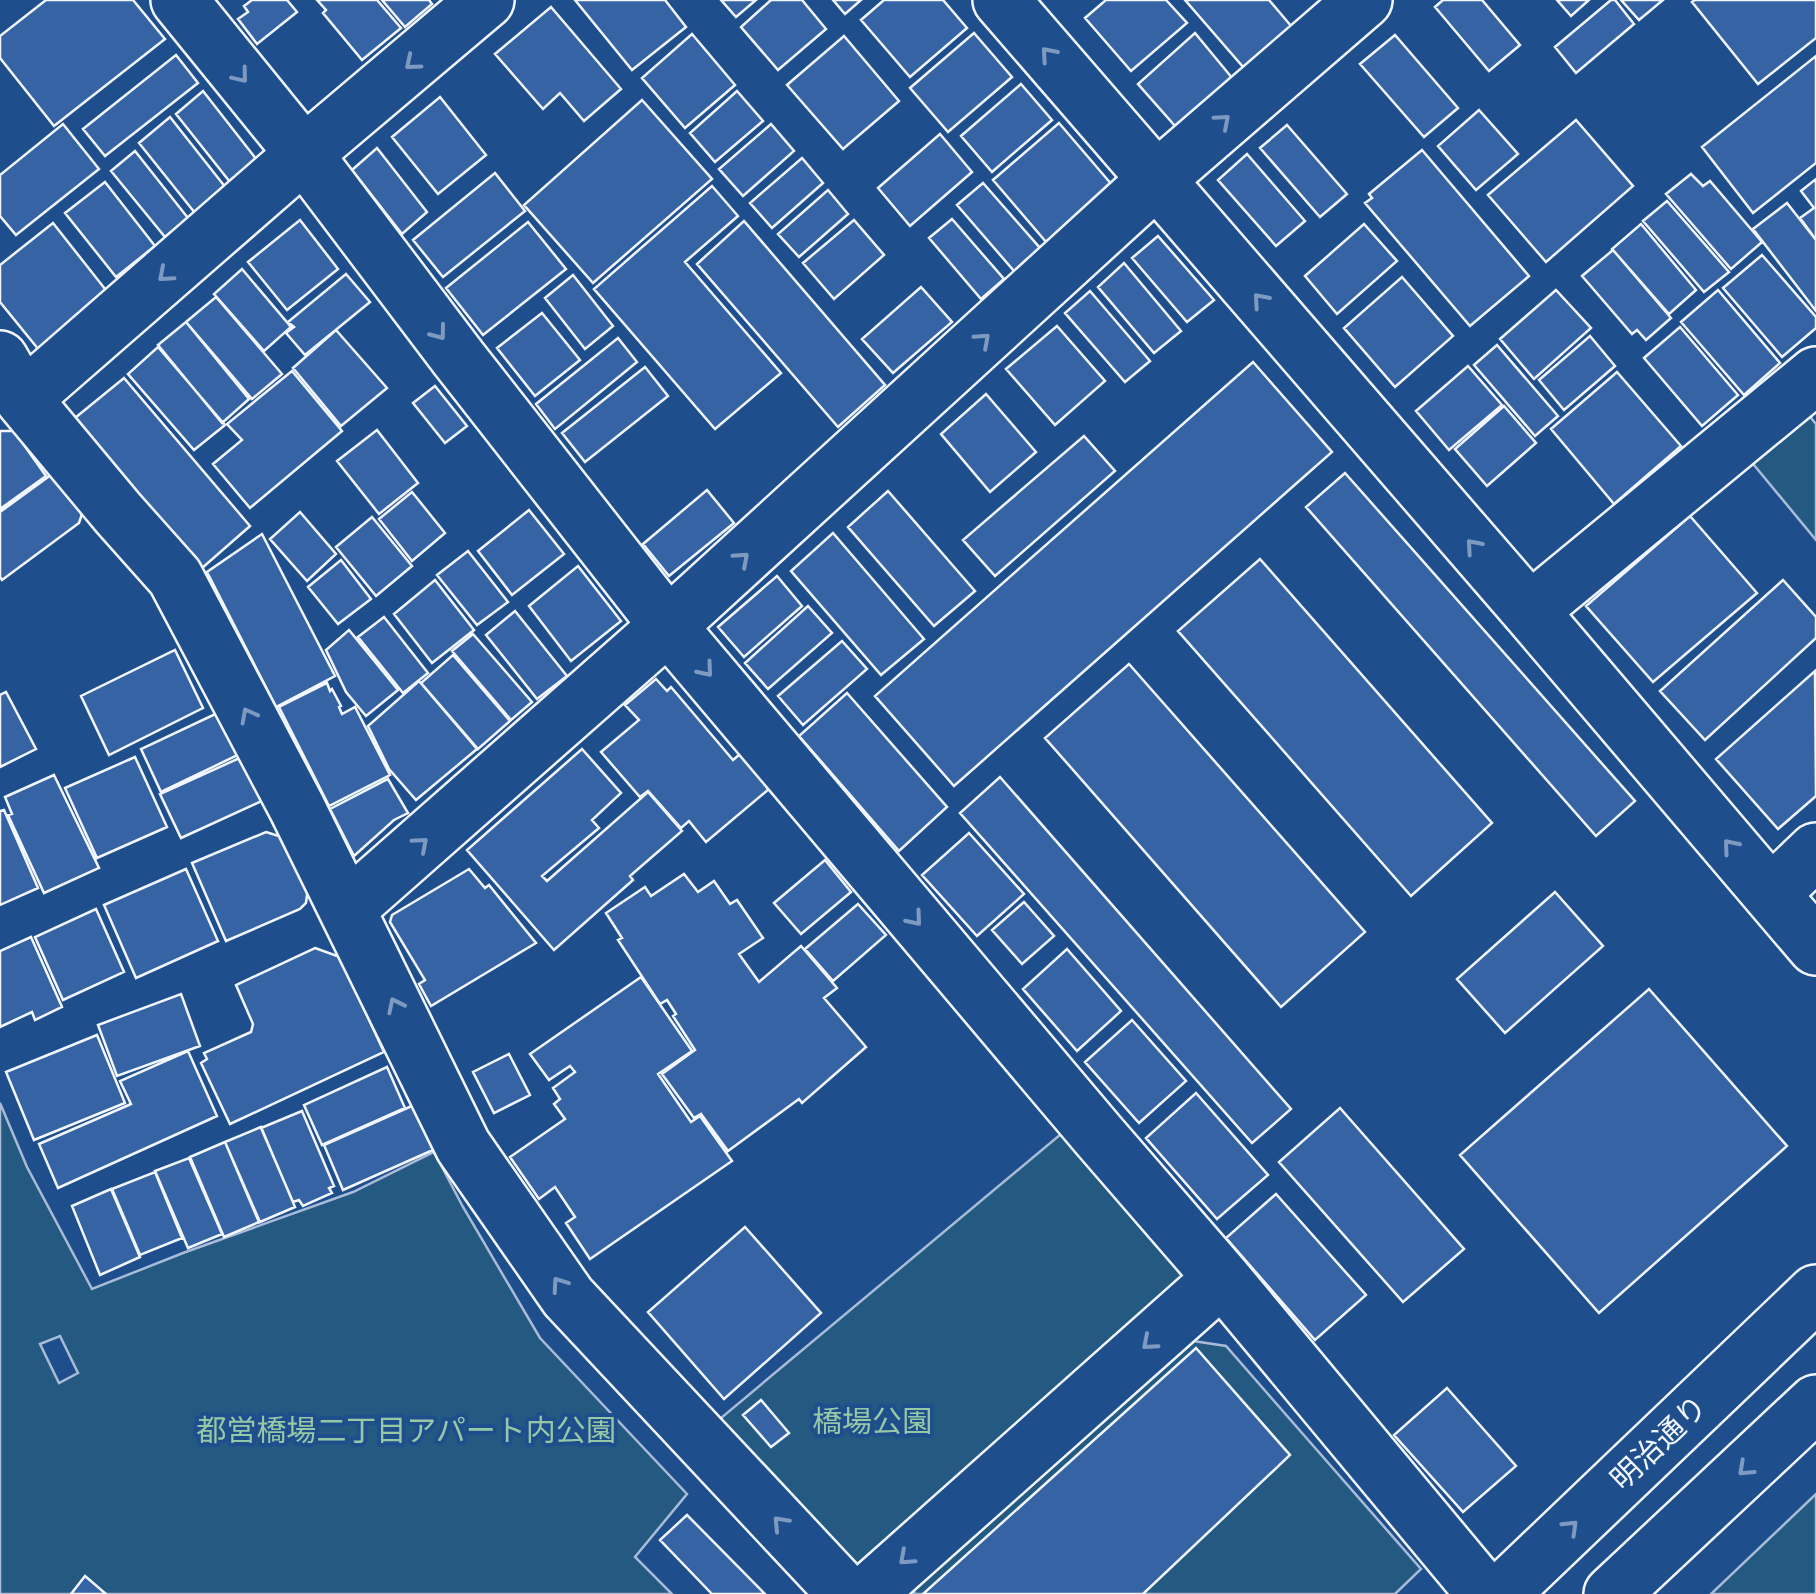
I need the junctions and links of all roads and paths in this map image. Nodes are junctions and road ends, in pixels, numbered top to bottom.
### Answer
1 (179, 0) edge
2 (486, 0) edge
3 (1001, 0) edge
4 (1364, 0) edge
5 (304, 154) junction
6 (1156, 180) junction
7 (1816, 376) edge
8 (12, 379) edge
9 (1530, 612) junction
10 (668, 626) junction
11 (1816, 851) edge
12 (1771, 894) junction
13 (348, 908) junction
14 (1816, 947) edge
15 (1222, 1278) junction
16 (1816, 1292) edge
17 (1816, 1402) edge
18 (846, 1594) edge
19 (866, 1594) edge
20 (1485, 1594) edge
21 (1501, 1594) edge
22 (1612, 1594) edge

1 -> 5 street
2 -> 5 street
6 -> 3 street
6 -> 4 street
5 -> 8 street
5 -> 10 street
9 -> 6 street
10 -> 6 street
7 - 9 street
13 -> 8 street
12 -> 9 street
13 -> 10 street
10 -> 15 street
11 - 12 street
12 - 14 street
18 -> 13 street
15 -> 19 street
15 - 20 street
21 -> 16 street, 明治通り
17 -> 22 street

